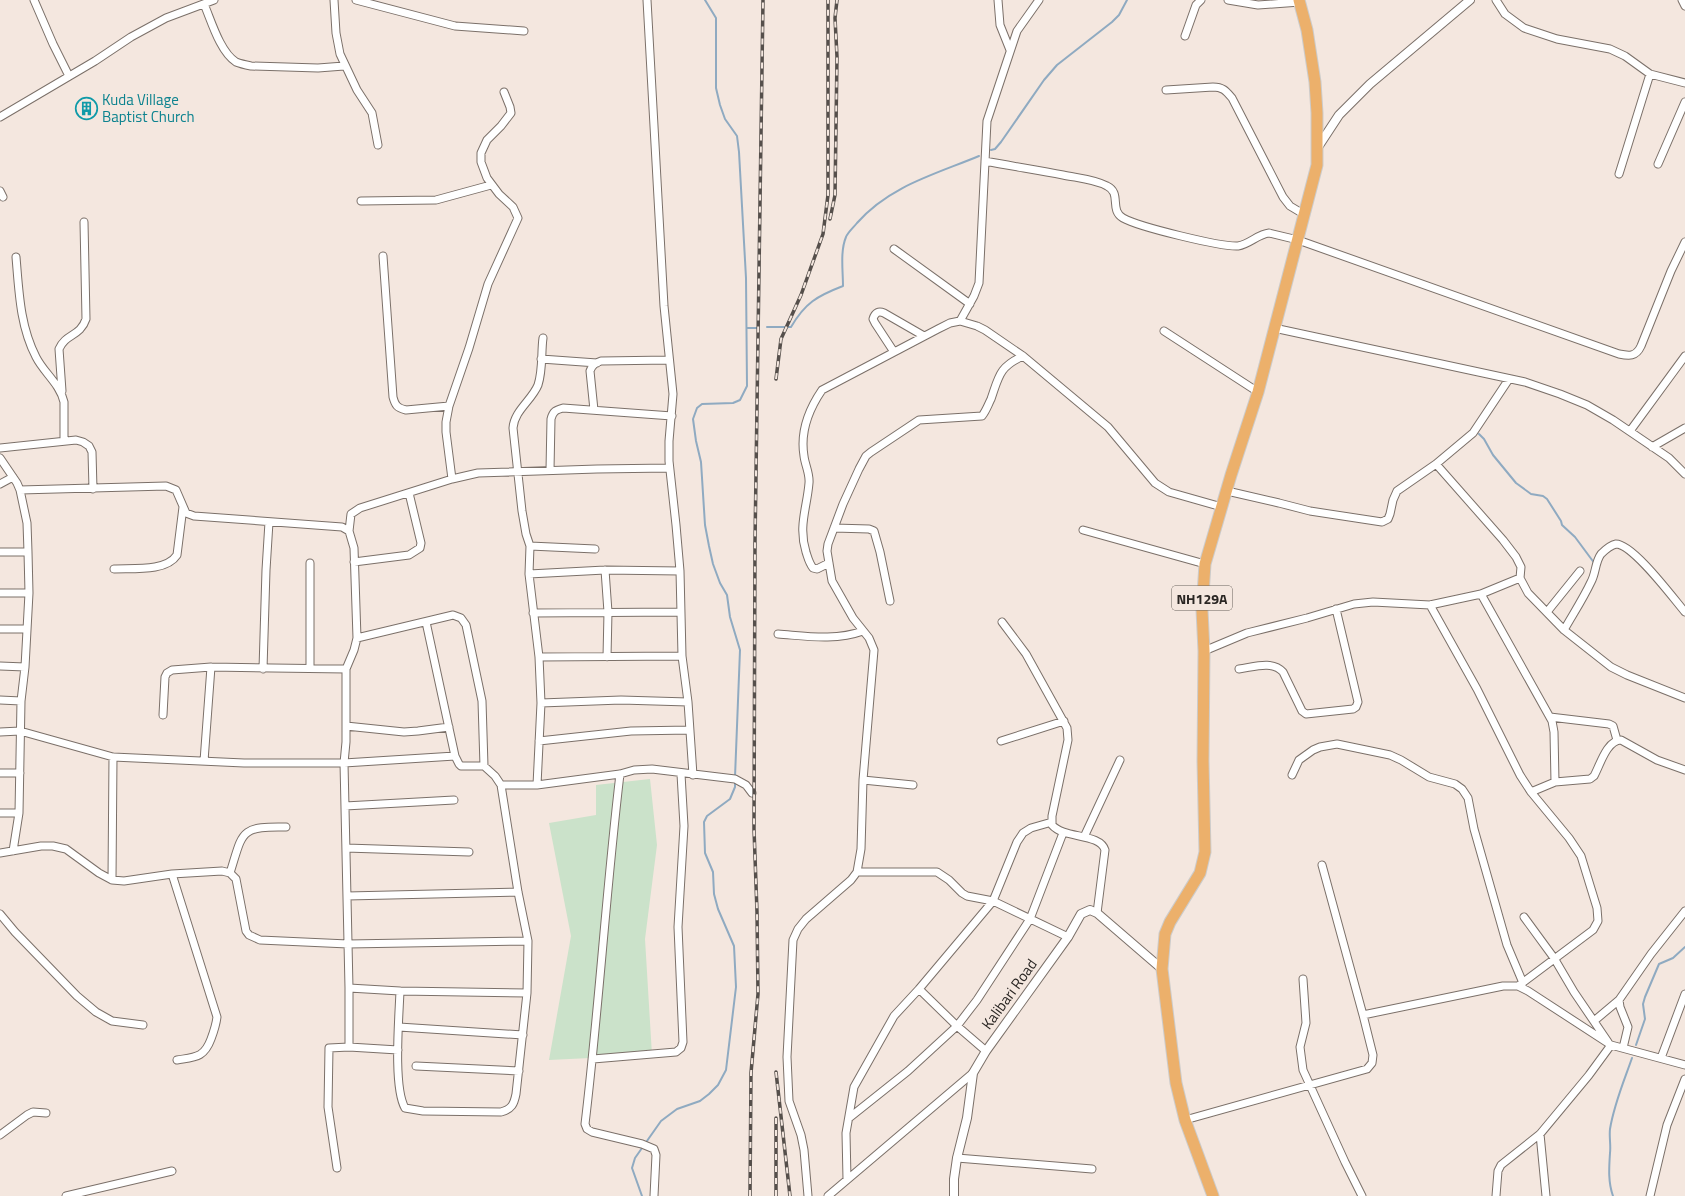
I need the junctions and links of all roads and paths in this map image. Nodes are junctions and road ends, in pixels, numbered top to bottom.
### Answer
1 (34, 0) edge
2 (214, 0) edge
3 (334, 0) edge
4 (356, 0) edge
5 (647, 0) edge
6 (998, 0) edge
7 (1039, 0) edge
8 (1201, 0) edge
9 (1228, 0) edge
10 (1470, 0) edge
11 (1496, 0) edge
12 (1682, 0) edge
13 (1300, 1) edge
14 (204, 4) junction
15 (1685, 6) edge
16 (524, 31) dead end
17 (1185, 36) dead end
18 (1010, 50) junction
19 (344, 66) junction
20 (1650, 74) junction
21 (69, 76) junction
22 (1685, 83) edge
23 (1166, 90) dead end
24 (504, 92) dead end
25 (1685, 102) edge
26 (0, 117) edge
27 (378, 145) dead end
28 (1318, 147) junction
29 (985, 161) junction
30 (1658, 164) dead end
31 (1619, 174) dead end
32 (491, 185) junction
33 (361, 201) dead end
34 (1305, 215) junction
35 (84, 222) dead end
36 (1298, 240) junction
37 (1684, 243) edge
38 (894, 249) dead end
39 (383, 256) dead end
40 (16, 257) dead end
41 (970, 304) junction
42 (960, 321) junction
43 (1274, 328) junction
44 (1164, 331) dead end
45 (924, 336) junction
46 (543, 338) dead end
47 (894, 352) junction
48 (1023, 356) junction
49 (1685, 356) edge
50 (541, 359) junction
51 (669, 360) junction
52 (597, 363) junction
53 (1509, 379) junction
54 (1258, 392) junction
55 (63, 395) junction
56 (449, 406) junction
57 (594, 410) junction
58 (672, 416) junction
59 (1685, 428) edge
60 (1630, 431) junction
61 (64, 441) junction
62 (1652, 447) junction
63 (0, 448) edge
64 (0, 458) edge
65 (1436, 464) junction
66 (669, 468) junction
67 (550, 470) junction
68 (518, 472) junction
69 (1685, 474) edge
70 (13, 477) junction
71 (452, 479) junction
72 (0, 484) edge
73 (92, 489) junction
74 (20, 490) junction
75 (1227, 492) junction
76 (409, 493) junction
77 (183, 507) junction
78 (1222, 507) junction
79 (269, 522) junction
80 (834, 528) junction
81 (1083, 530) dead end
82 (349, 531) junction
83 (530, 546) junction
84 (596, 549) dead end
85 (0, 552) edge
86 (28, 552) junction
87 (354, 562) junction
88 (310, 563) dead end
89 (829, 563) junction
90 (1205, 564) junction
91 (114, 569) dead end
92 (605, 570) junction
93 (680, 571) junction
94 (1580, 571) dead end
95 (529, 574) junction
96 (1520, 578) junction
97 (0, 593) edge
98 (29, 593) junction
99 (1481, 594) junction
100 (890, 601) dead end
101 (1430, 605) junction
102 (1336, 608) junction
103 (533, 612) junction
104 (608, 612) junction
105 (680, 612) junction
106 (1547, 612) junction
107 (1685, 612) edge
108 (426, 622) junction
109 (1002, 622) dead end
110 (0, 629) edge
111 (27, 629) junction
112 (1564, 630) junction
113 (863, 631) junction
114 (778, 634) dead end
115 (357, 638) junction
116 (1204, 652) junction
117 (682, 656) junction
118 (539, 657) junction
119 (607, 657) junction
120 (0, 666) edge
121 (25, 666) junction
122 (211, 667) junction
123 (263, 668) junction
124 (310, 668) junction
125 (346, 669) junction
126 (1239, 669) dead end
127 (1685, 698) edge
128 (0, 700) edge
129 (21, 701) junction
130 (688, 702) junction
131 (540, 704) junction
132 (163, 716) dead end
133 (1550, 717) junction
134 (1064, 721) junction
135 (346, 726) junction
136 (449, 727) junction
137 (690, 730) junction
138 (20, 731) junction
139 (0, 732) edge
140 (1617, 740) junction
141 (540, 741) junction
142 (1001, 741) dead end
143 (455, 756) junction
144 (113, 757) junction
145 (1120, 760) dead end
146 (204, 761) junction
147 (344, 763) junction
148 (484, 766) junction
149 (1685, 770) edge
150 (0, 773) edge
151 (20, 773) junction
152 (620, 774) junction
153 (681, 774) junction
154 (1292, 774) dead end
155 (693, 775) junction
156 (863, 780) junction
157 (1555, 782) junction
158 (501, 785) junction
159 (537, 785) junction
160 (913, 785) dead end
161 (1532, 792) junction
162 (752, 793) dead end
163 (454, 800) dead end
164 (345, 806) junction
165 (0, 813) edge
166 (19, 813) junction
167 (1052, 822) junction
168 (286, 827) dead end
169 (1063, 833) junction
170 (1084, 837) junction
171 (346, 848) junction
172 (13, 851) junction
173 (469, 852) dead end
174 (0, 853) edge
175 (1322, 865) dead end
176 (857, 872) junction
177 (230, 873) junction
178 (172, 874) junction
179 (112, 880) junction
180 (518, 892) junction
181 (347, 896) junction
182 (993, 901) junction
183 (1685, 911) edge
184 (1097, 913) junction
185 (0, 914) edge
186 (1524, 917) dead end
187 (1030, 919) junction
188 (1068, 937) junction
189 (528, 941) junction
190 (348, 944) junction
191 (1554, 958) junction
192 (1162, 969) junction
193 (1303, 980) dead end
194 (1520, 984) junction
195 (349, 988) junction
196 (918, 989) junction
197 (400, 991) junction
198 (528, 993) junction
199 (1685, 994) edge
200 (1619, 1000) junction
201 (1363, 1015) junction
202 (1594, 1021) junction
203 (143, 1025) dead end
204 (957, 1026) junction
205 (398, 1027) junction
206 (523, 1035) junction
207 (1611, 1045) junction
208 (349, 1047) junction
209 (1623, 1048) junction
210 (398, 1050) junction
211 (986, 1051) junction
212 (1661, 1058) junction
213 (593, 1059) junction
214 (177, 1060) dead end
215 (1685, 1065) edge
216 (416, 1066) dead end
217 (519, 1071) junction
218 (973, 1073) junction
219 (1685, 1079) edge
220 (1309, 1084) junction
221 (46, 1113) dead end
222 (849, 1118) junction
223 (1185, 1120) junction
224 (1540, 1134) junction
225 (0, 1135) edge
226 (957, 1158) junction
227 (337, 1168) dead end
228 (1092, 1169) dead end
229 (172, 1171) dead end
230 (847, 1179) junction
231 (66, 1196) edge
232 (654, 1196) edge
233 (808, 1196) edge
234 (828, 1196) edge
235 (954, 1196) edge
236 (1213, 1196) edge
237 (1362, 1196) edge
238 (1496, 1196) edge
239 (1546, 1196) edge
240 (1650, 1196) edge

1 - 21 street
2 - 14 street
3 - 19 street
4 - 16 street
5 - 51 street
6 - 18 street
7 - 18 street
8 - 17 street
9 - 13 street
10 - 28 street
11 - 20 street
12 - 15 street
13 - 28 highway, NH129A
14 - 19 street
14 - 21 street
18 - 29 street
19 - 27 street
20 - 22 street
20 - 31 street
21 - 26 street
23 - 34 street
24 - 32 street
25 - 30 street
28 - 34 highway, NH129A
29 - 36 street
29 - 41 street
32 - 33 street
32 - 56 street
34 - 36 highway, NH129A
35 - 55 street
36 - 37 street
36 - 43 highway, NH129A
38 - 41 street
39 - 56 street
40 - 55 street
41 - 42 street
42 - 45 street
42 - 48 street
43 - 53 street
43 - 54 highway, NH129A
44 - 54 street
45 - 47 street
45 - 47 street
46 - 50 street
47 - 89 street
48 - 78 street
48 - 80 street
49 - 60 street
50 - 52 street
50 - 68 street
51 - 52 street
51 - 58 street
52 - 57 street
53 - 60 street
53 - 65 street
54 - 75 highway, NH129A
55 - 61 street
56 - 71 street
57 - 58 street
57 - 67 street
58 - 66 street
59 - 62 street
60 - 62 street
61 - 63 street
61 - 73 street
62 - 69 street
64 - 70 street
65 - 75 street
65 - 96 street
66 - 67 street
66 - 93 street
67 - 68 street
68 - 71 street
68 - 83 street
70 - 72 street
70 - 74 street
71 - 76 street
73 - 74 street
73 - 77 street
74 - 86 street
75 - 78 highway, NH129A
76 - 82 street
76 - 87 street
77 - 79 street
77 - 91 street
78 - 90 highway, NH129A
79 - 82 street
79 - 123 street
80 - 89 street
80 - 100 street
81 - 90 street
82 - 87 street
83 - 84 street
83 - 95 street
85 - 86 street
86 - 98 street
87 - 115 street
88 - 124 street
89 - 113 street
90 - 116 highway, NH129A
92 - 93 street
92 - 95 street
92 - 104 street
93 - 105 street
94 - 106 street
95 - 103 street
96 - 99 street
96 - 106 street
97 - 98 street
98 - 111 street
99 - 101 street
99 - 133 street
101 - 102 street
101 - 161 street
102 - 116 street
102 - 126 street
103 - 104 street
103 - 118 street
104 - 105 street
104 - 119 street
105 - 117 street
106 - 112 street
107 - 112 street
108 - 115 street
108 - 136 street
108 - 148 street
109 - 134 street
110 - 111 street
111 - 121 street
112 - 127 street
113 - 114 street
113 - 156 street
115 - 125 street
116 - 192 highway, NH129A
117 - 119 street
117 - 130 street
118 - 119 street
118 - 131 street
120 - 121 street
121 - 129 street
122 - 123 street
122 - 132 street
122 - 146 street
123 - 124 street
124 - 125 street
125 - 135 street
128 - 129 street
129 - 138 street
130 - 131 street
130 - 137 street
131 - 141 street
133 - 140 street
133 - 157 street
134 - 142 street
134 - 167 street
135 - 136 street
135 - 147 street
136 - 143 street
137 - 141 street
137 - 155 street
138 - 139 street
138 - 144 street
138 - 151 street
140 - 149 street
140 - 157 street
141 - 159 street
143 - 147 street
143 - 148 street
144 - 146 street
144 - 179 street
145 - 170 street
146 - 147 street
147 - 164 street
148 - 158 street
150 - 151 street
151 - 166 street
152 - 153 street
152 - 159 street
152 - 213 street
153 - 155 street
153 - 213 street
154 - 194 street
155 - 162 street
156 - 160 street
156 - 176 street
157 - 161 street
158 - 159 street
158 - 180 street
161 - 191 street
163 - 164 street
164 - 171 street
165 - 166 street
166 - 172 street
167 - 169 street
167 - 182 street
168 - 177 street
169 - 170 street
169 - 187 street
170 - 184 street
171 - 173 street
171 - 181 street
172 - 174 street
172 - 179 street
175 - 201 street
176 - 182 street
176 - 233 street
177 - 178 street
177 - 190 street
178 - 179 street
178 - 214 street
180 - 181 street
180 - 189 street
181 - 190 street
182 - 187 street
182 - 196 street
183 - 200 street
184 - 188 street, Kalibari Road
184 - 192 street
185 - 203 street
186 - 191 street
187 - 188 street
187 - 204 street
188 - 211 street, Kalibari Road
189 - 190 street
189 - 198 street
190 - 195 street
191 - 194 street
191 - 202 street
192 - 223 highway, NH129A
193 - 220 street
194 - 201 street
194 - 207 street
195 - 197 street
195 - 208 street
196 - 204 street
196 - 222 street
197 - 198 street
197 - 205 street
198 - 206 street
199 - 212 street
200 - 202 street
200 - 209 street
201 - 220 street
202 - 207 street
204 - 211 street
204 - 222 street
205 - 206 street
205 - 210 street
206 - 217 street
207 - 209 street
207 - 224 street
208 - 210 street
208 - 227 street
209 - 212 street
210 - 217 street
211 - 218 street, Kalibari Road
212 - 215 street
213 - 232 street
216 - 217 street
218 - 226 street, Kalibari Road
218 - 230 street
219 - 240 street
220 - 223 street
220 - 237 street
221 - 225 street
222 - 230 street
223 - 236 highway, NH129A
224 - 238 street
224 - 239 street
226 - 228 street
226 - 235 street, Kalibari Road
229 - 231 street
230 - 234 street

